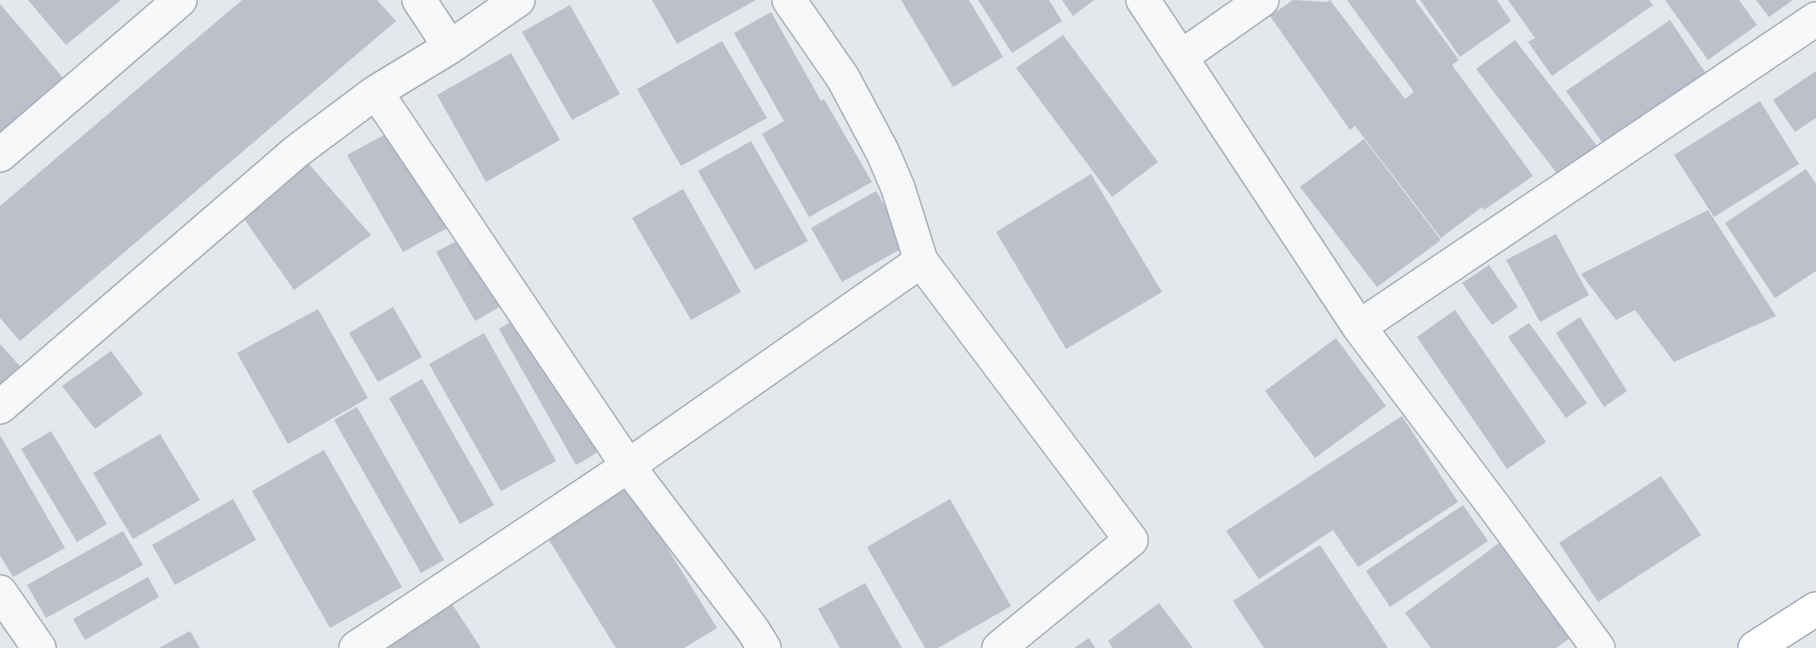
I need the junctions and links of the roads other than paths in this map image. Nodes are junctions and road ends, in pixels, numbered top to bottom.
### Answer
1 (180, 0) edge
2 (418, 0) edge
3 (518, 0) edge
4 (789, 0) edge
5 (1143, 0) edge
6 (1262, 0) edge
7 (1816, 19) edge
8 (450, 47) junction
9 (1181, 57) junction
10 (376, 92) junction
11 (0, 155) edge
12 (921, 261) junction
13 (1359, 327) junction
14 (0, 407) edge
15 (628, 466) junction
16 (0, 592) edge
17 (1816, 609) edge
18 (39, 648) edge
19 (356, 648) edge
20 (764, 648) edge
21 (999, 648) edge
22 (1598, 648) edge
23 (1755, 648) edge

1 - 11 street
2 - 8 street
3 - 8 street
4 - 12 street
5 - 9 street
6 - 9 street
7 - 13 street
8 - 10 street
9 - 13 street
10 - 14 street
10 - 15 street
12 - 15 street
12 - 21 street
13 - 22 street
15 - 19 street
15 - 20 street
16 - 18 street
17 - 23 main road

